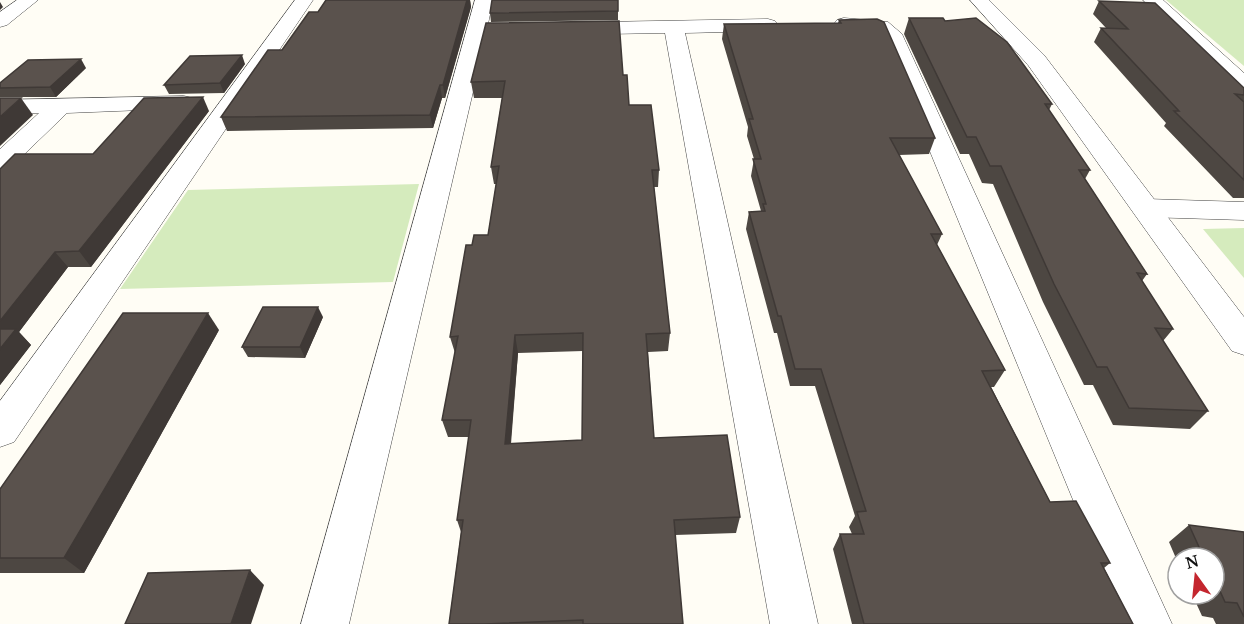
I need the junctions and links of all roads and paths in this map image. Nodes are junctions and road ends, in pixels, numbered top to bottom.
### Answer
1 (29, 0) edge
2 (304, 0) edge
3 (979, 0) edge
4 (1152, 0) edge
5 (481, 15) edge
6 (0, 21) edge
7 (674, 27) junction
8 (1244, 85) edge
9 (233, 102) junction
10 (60, 106) junction
11 (0, 107) edge
12 (0, 163) edge
13 (1146, 208) junction
14 (1244, 211) edge
15 (1244, 342) edge
16 (0, 431) edge
17 (324, 624) edge
18 (794, 624) edge
19 (1148, 624) edge

1 - 6 street
2 - 9 street
3 - 13 street
4 - 8 street
5 - 7 street
5 - 17 street
7 - 18 street
7 - 19 street
9 - 10 street
9 - 16 street
10 - 11 street
10 - 12 street
13 - 14 street
13 - 15 street

